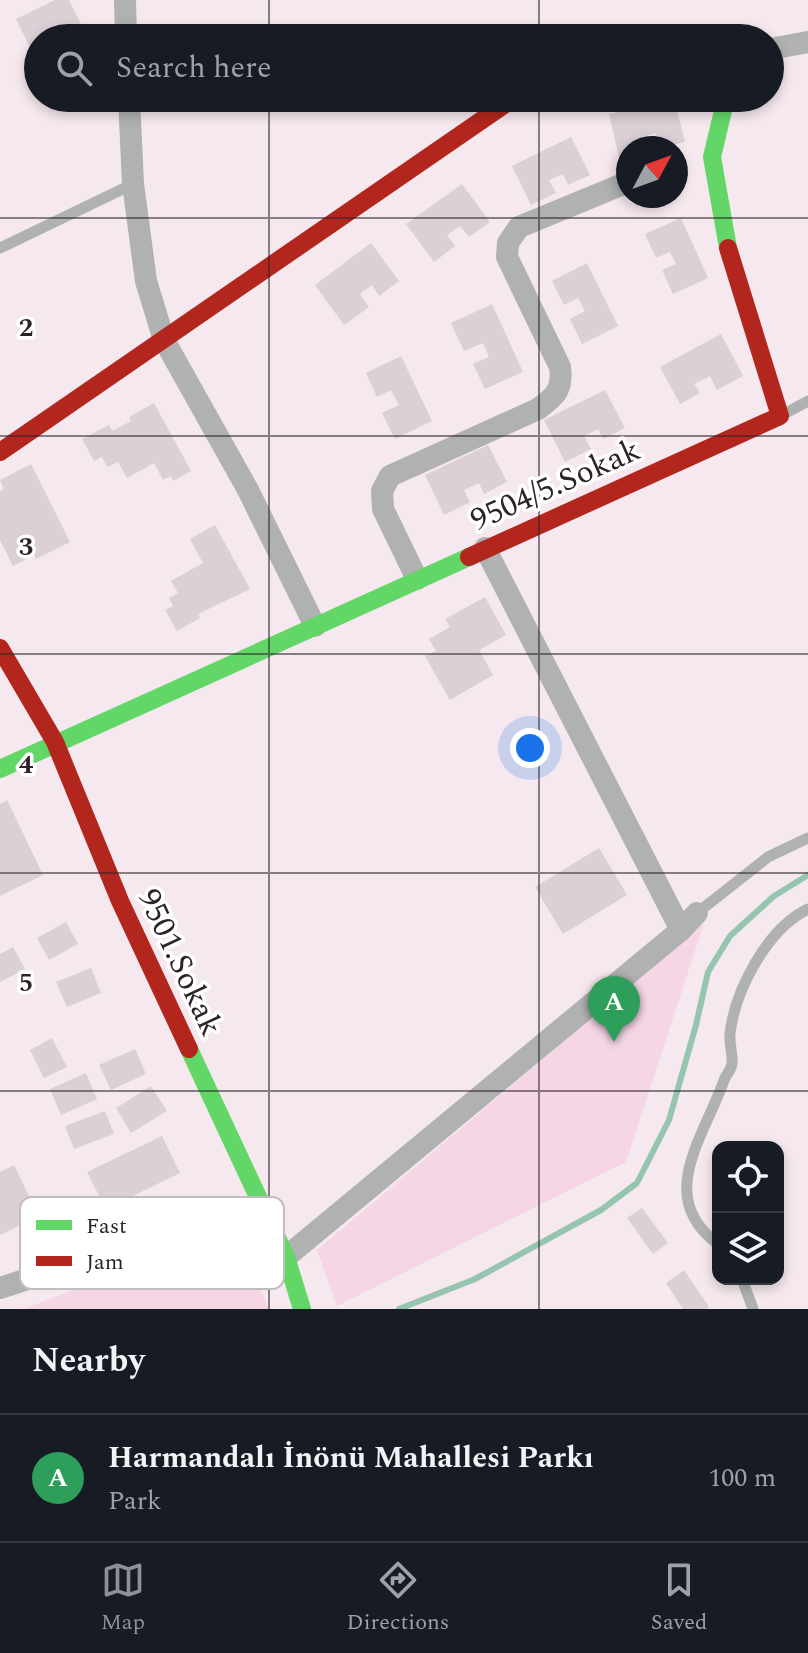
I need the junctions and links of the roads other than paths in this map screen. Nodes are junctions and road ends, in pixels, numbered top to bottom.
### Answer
1 (125, 0) edge
2 (126, 24) edge
3 (808, 42) edge
4 (784, 46) edge
5 (130, 112) edge
6 (494, 112) edge
7 (723, 112) edge
8 (133, 184) junction
9 (616, 187) edge
10 (0, 248) edge
11 (164, 340) junction
12 (808, 401) edge
13 (780, 416) junction
14 (0, 452) edge
15 (485, 548) junction
16 (417, 579) junction
17 (315, 626) junction
18 (0, 648) edge
19 (55, 742) junction
20 (0, 769) edge
21 (808, 838) edge
22 (808, 909) edge
23 (697, 913) joint
24 (681, 930) junction
25 (256, 1197) edge
26 (712, 1239) edge
27 (284, 1253) edge
28 (286, 1257) junction
29 (20, 1282) edge
30 (744, 1285) edge
31 (0, 1288) edge
32 (301, 1306) edge
33 (753, 1309) edge

1 - 2 street
3 - 4 street
5 - 8 street
6 - 11 street
7 - 13 street
8 - 10 lane
8 - 11 street
9 - 16 street
11 - 14 street
11 - 17 street
12 - 13 lane
13 - 15 street, 9504/5.Sokak
15 - 16 street, 9504/5.Sokak
15 - 24 street
16 - 17 street, 9504/5.Sokak
17 - 19 street, 9504/5.Sokak
18 - 19 street, 9501.Sokak
19 - 20 street, 9504/5.Sokak
19 - 25 street, 9501.Sokak
21 - 23 lane
22 - 26 lane
23 - 24 street
24 - 28 street
27 - 28 street, 9501.Sokak
28 - 32 street, 9501.Sokak
29 - 31 street
30 - 33 lane

